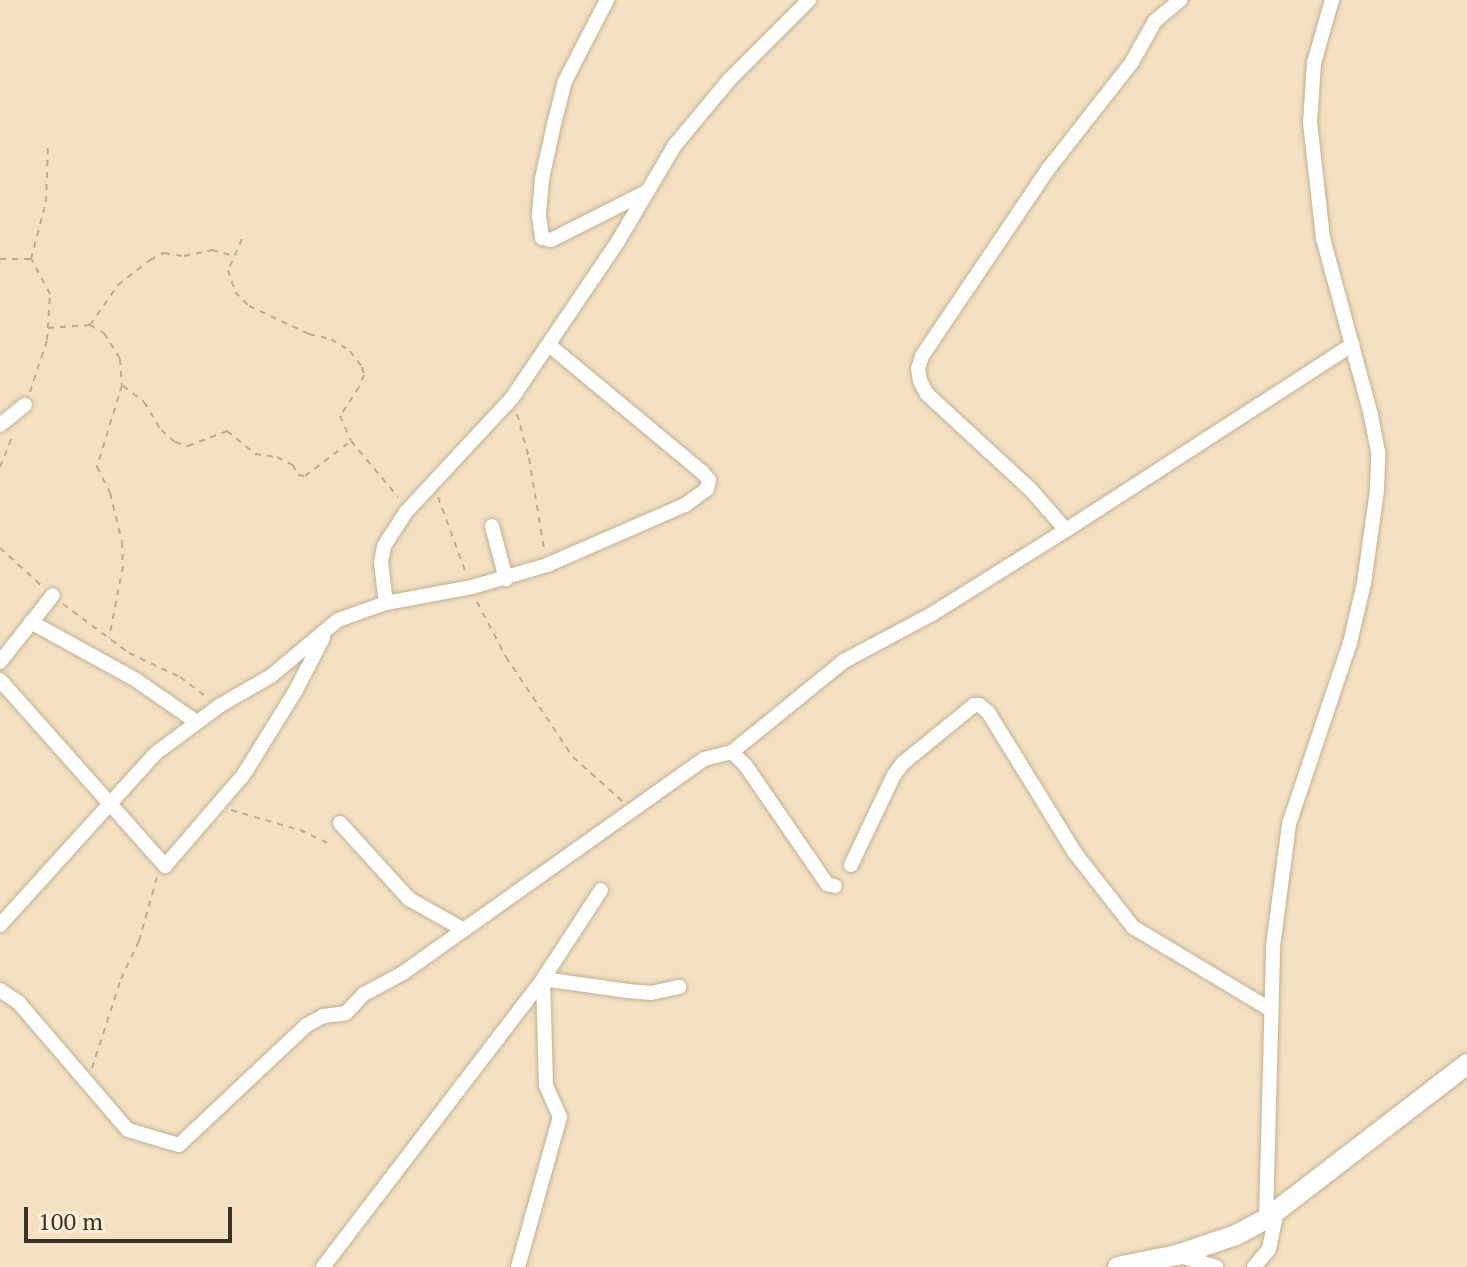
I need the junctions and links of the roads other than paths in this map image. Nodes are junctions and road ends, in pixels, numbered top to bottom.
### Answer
1 (607, 0) edge
2 (809, 0) edge
3 (1180, 0) edge
4 (1332, 0) edge
5 (646, 192) junction
6 (1352, 345) junction
7 (550, 346) junction
8 (25, 405) road end
9 (0, 425) edge
10 (492, 526) dead end
11 (1066, 530) junction
12 (506, 579) junction
13 (53, 595) road end
14 (386, 603) junction
15 (31, 622) junction
16 (325, 634) junction
17 (0, 662) edge
18 (0, 680) edge
19 (195, 721) junction
20 (732, 752) junction
21 (109, 804) junction
22 (340, 823) dead end
23 (851, 865) dead end
24 (835, 886) dead end
25 (601, 890) dead end
26 (0, 925) edge
27 (464, 930) junction
28 (543, 979) junction
29 (679, 987) dead end
30 (0, 990) edge
31 (1271, 1010) junction
32 (1467, 1065) edge
33 (1271, 1215) junction
34 (1177, 1255) junction
35 (323, 1267) edge
36 (518, 1267) edge
37 (1118, 1267) edge
38 (1216, 1267) edge
39 (1254, 1267) edge

1 - 5 street
2 - 5 street
3 - 11 street
4 - 6 street
5 - 7 street
6 - 11 street
6 - 31 street
7 - 12 street
7 - 14 street
8 - 9 street
10 - 12 street
11 - 20 street
12 - 14 street
13 - 15 street
14 - 16 street
15 - 17 street
15 - 19 street
16 - 19 street
16 - 21 street
18 - 21 street
19 - 21 street
20 - 24 street
20 - 27 street
21 - 26 street
22 - 27 street
23 - 31 street
25 - 28 street
27 - 30 street
28 - 29 street
28 - 35 street
28 - 36 street
31 - 33 street
32 - 33 main road
33 - 34 main road
33 - 39 street
34 - 37 main road
34 - 38 street

